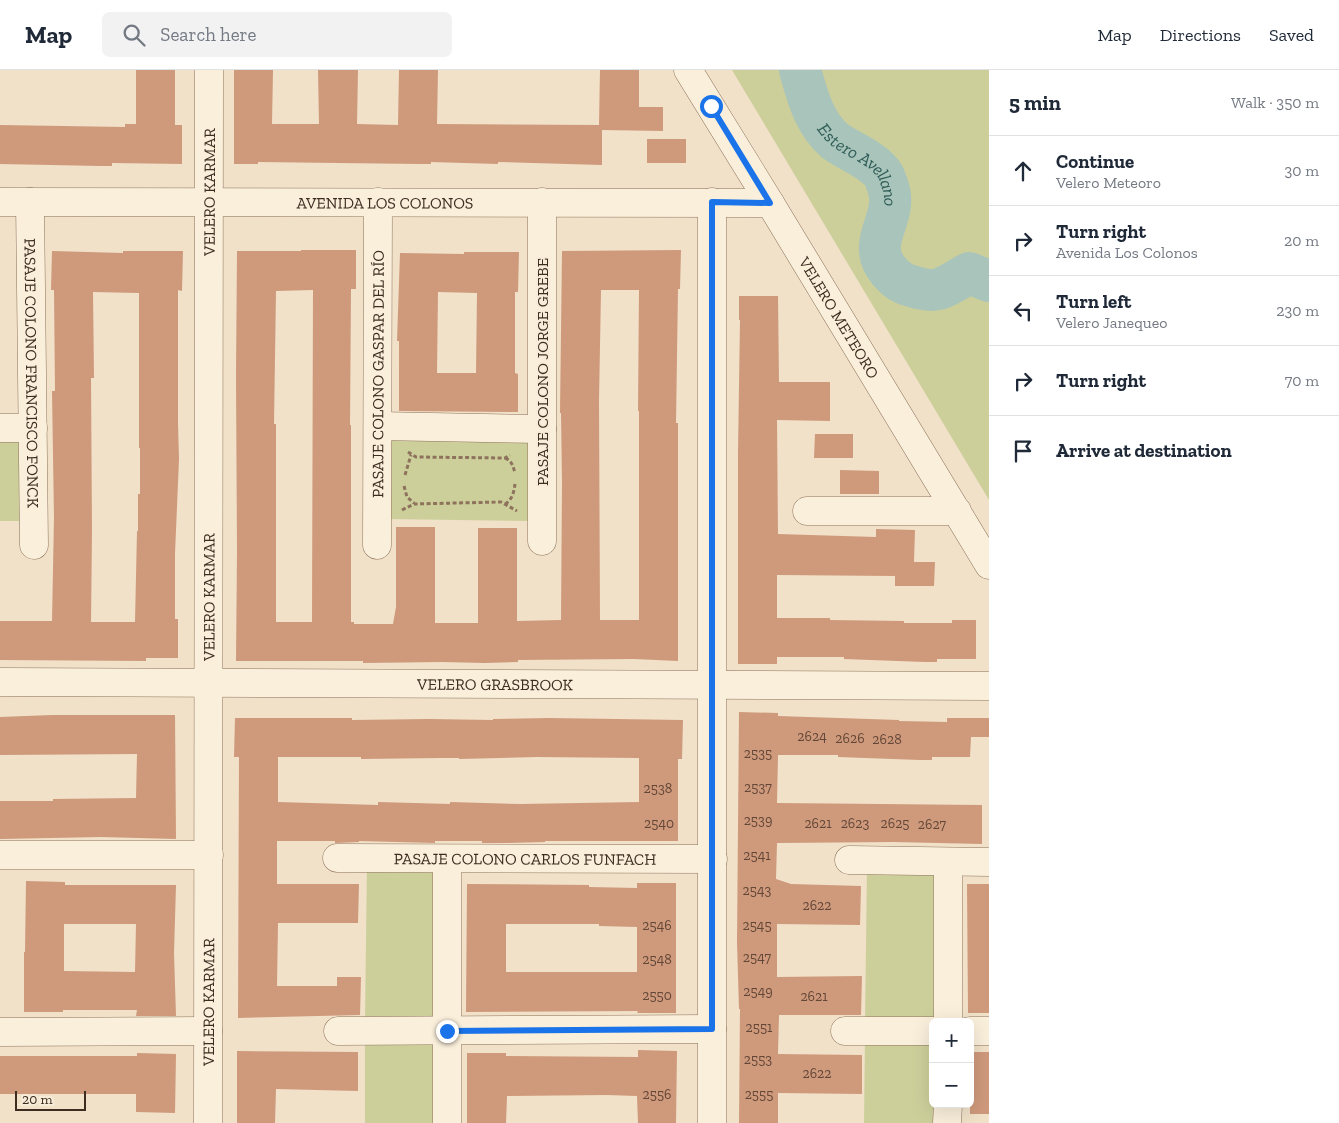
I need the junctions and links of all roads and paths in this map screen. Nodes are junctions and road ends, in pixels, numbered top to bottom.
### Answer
1 (209, 70) edge
2 (688, 70) edge
3 (0, 202) edge
4 (30, 202) junction
5 (209, 202) junction
6 (378, 202) junction
7 (542, 202) junction
8 (712, 202) junction
9 (770, 203) junction
10 (378, 426) junction
11 (0, 428) edge
12 (33, 428) junction
13 (542, 429) junction
14 (411, 455) dead end
15 (505, 458) dead end
16 (414, 504) junction
17 (504, 504) junction
18 (807, 510) dead end
19 (957, 511) junction
20 (377, 516) junction
21 (542, 530) joint
22 (34, 545) dead end
23 (377, 545) dead end
24 (989, 565) edge
25 (0, 682) edge
26 (209, 682) junction
27 (712, 684) junction
28 (989, 686) edge
29 (0, 854) edge
30 (209, 855) junction
31 (337, 858) dead end
32 (447, 859) junction
33 (713, 859) junction
34 (849, 860) dead end
35 (948, 862) junction
36 (989, 862) edge
37 (0, 1012) edge
38 (948, 1018) edge
39 (712, 1029) junction
40 (208, 1031) junction
41 (338, 1031) dead end
42 (447, 1031) junction
43 (845, 1031) dead end
44 (929, 1031) edge
45 (974, 1031) edge
46 (989, 1031) edge
47 (0, 1032) edge
48 (948, 1108) edge
49 (208, 1123) edge
50 (447, 1123) edge
51 (712, 1123) edge
52 (948, 1123) edge

1 - 5 street, VELERO KARMAR
2 - 9 street, VELERO METEORO
3 - 4 street, AVENIDA LOS COLONOS
4 - 5 street, AVENIDA LOS COLONOS
4 - 12 street, PASAJE COLONO FRANCISCO FONCK
5 - 6 street, AVENIDA LOS COLONOS
5 - 26 street, VELERO KARMAR
6 - 7 street, AVENIDA LOS COLONOS
6 - 10 street, PASAJE COLONO GASPAR DEL RÍO
7 - 8 street, AVENIDA LOS COLONOS
7 - 13 street, PASAJE COLONO JORGE GREBE
8 - 9 street, AVENIDA LOS COLONOS
8 - 27 street
9 - 19 street, VELERO METEORO
10 - 13 street
10 - 20 street, PASAJE COLONO GASPAR DEL RÍO
11 - 12 street
12 - 22 street, PASAJE COLONO FRANCISCO FONCK
13 - 21 street, PASAJE COLONO JORGE GREBE
14 - 16 path
15 - 17 path
16 - 17 path
16 - 20 path
17 - 21 path
18 - 19 street
19 - 24 street, VELERO METEORO
20 - 23 street, PASAJE COLONO GASPAR DEL RÍO
25 - 26 street, VELERO GRASBROOK
26 - 27 street, VELERO GRASBROOK
26 - 30 street, VELERO KARMAR
27 - 28 street, VELERO GRASBROOK
27 - 33 street
29 - 30 street
30 - 40 street, VELERO KARMAR
31 - 32 street, PASAJE COLONO CARLOS FUNFACH
32 - 33 street, PASAJE COLONO CARLOS FUNFACH
32 - 42 street
33 - 39 street
34 - 35 street
35 - 36 street
35 - 38 street
37 - 47 street
39 - 42 street
39 - 51 street
40 - 47 street
40 - 49 street, VELERO KARMAR
41 - 42 street
42 - 50 street
43 - 44 street
45 - 46 street
48 - 52 street

